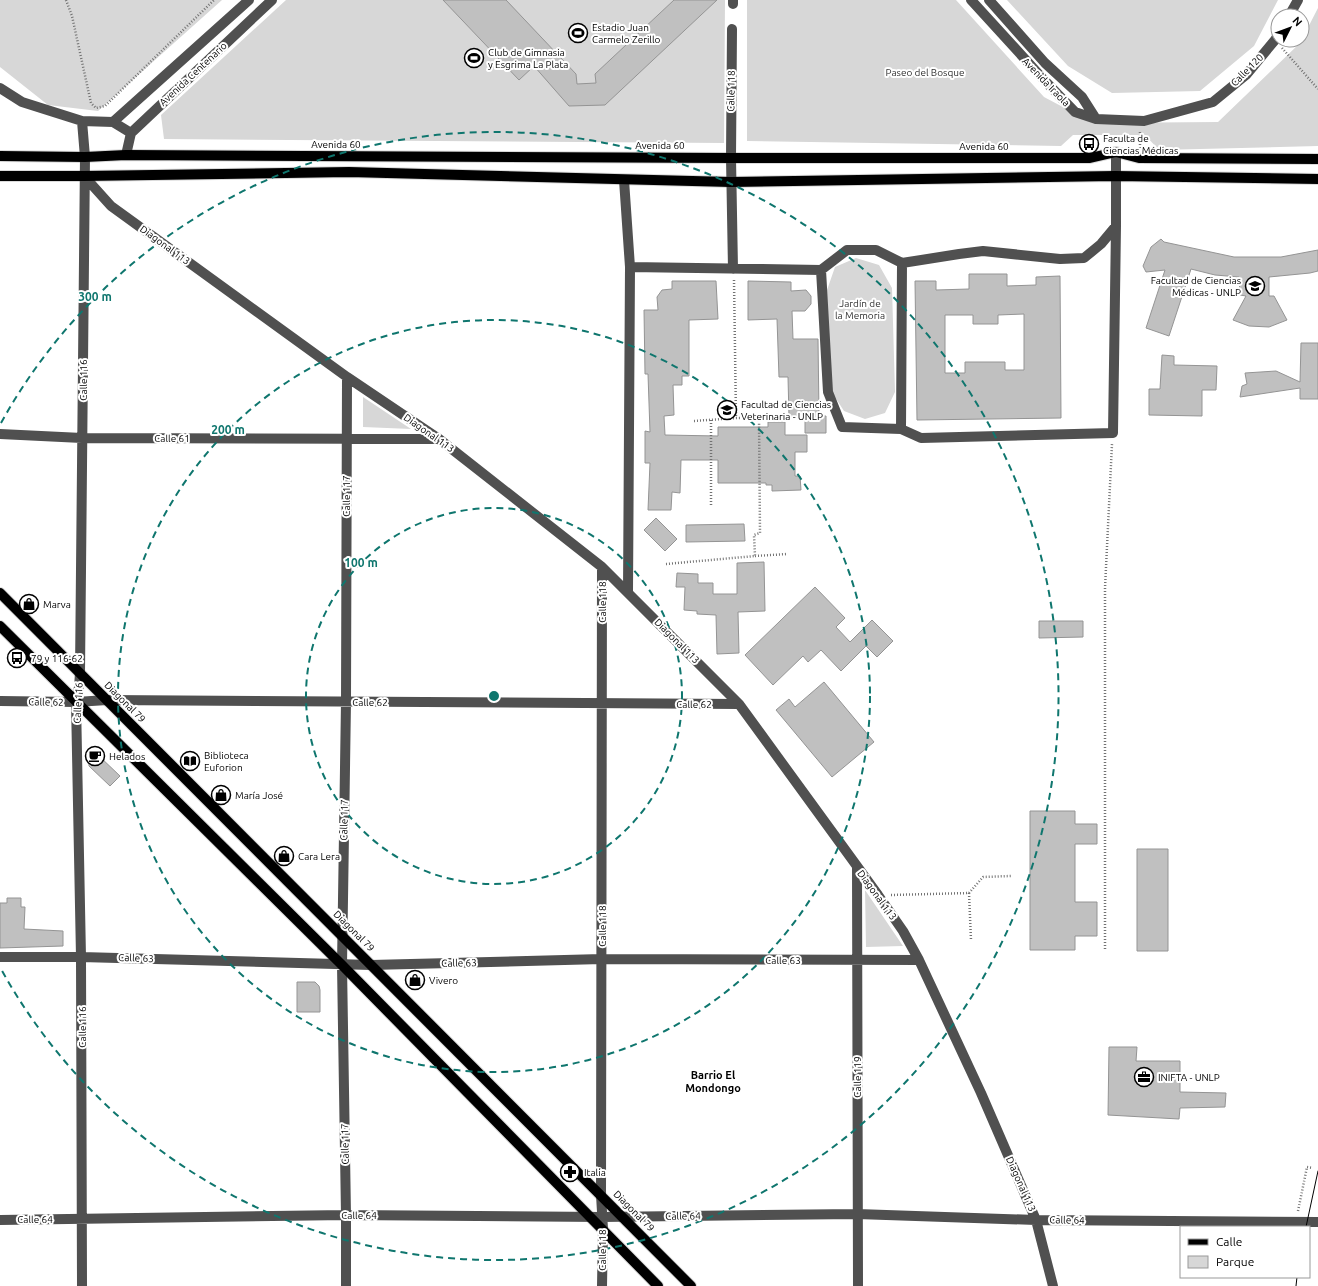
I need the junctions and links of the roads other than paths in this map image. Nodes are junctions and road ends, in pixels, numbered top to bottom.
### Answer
1 (249, 0) edge
2 (272, 0) edge
3 (971, 0) edge
4 (989, 0) edge
5 (732, 29) dead end
6 (1270, 45) edge
7 (0, 88) edge
8 (1213, 102) joint
9 (1096, 119) junction
10 (82, 121) junction
11 (113, 122) junction
12 (131, 133) junction
13 (1116, 152) junction
14 (126, 155) junction
15 (0, 156) edge
16 (85, 157) junction
17 (731, 158) junction
18 (1318, 160) edge
19 (0, 176) edge
20 (84, 176) junction
21 (1115, 176) junction
22 (1318, 179) edge
23 (624, 180) junction
24 (731, 182) junction
25 (1116, 226) junction
26 (902, 263) junction
27 (630, 267) junction
28 (734, 269) junction
29 (822, 270) junction
30 (347, 377) junction
31 (901, 429) junction
32 (0, 434) edge
33 (82, 438) junction
34 (346, 439) junction
35 (439, 439) junction
36 (602, 567) junction
37 (628, 592) junction
38 (0, 594) edge
39 (0, 626) edge
40 (80, 673) junction
41 (107, 700) junction
42 (0, 701) edge
43 (76, 702) junction
44 (346, 702) junction
45 (602, 703) junction
46 (740, 704) junction
47 (858, 867) junction
48 (342, 936) junction
49 (0, 956) edge
50 (82, 957) junction
51 (602, 959) junction
52 (858, 960) junction
53 (919, 960) junction
54 (342, 965) junction
55 (371, 965) junction
56 (601, 1195) junction
57 (858, 1214) junction
58 (346, 1215) junction
59 (589, 1216) junction
60 (602, 1217) junction
61 (622, 1217) junction
62 (82, 1219) junction
63 (0, 1220) edge
64 (1036, 1220) junction
65 (1318, 1222) edge
66 (603, 1229) junction
67 (82, 1286) edge
68 (346, 1286) edge
69 (602, 1286) edge
70 (658, 1286) edge
71 (691, 1286) edge
72 (858, 1286) edge
73 (1053, 1286) edge

1 - 11 street, Avenida Centenario
2 - 12 street, Avenida Centenario
3 - 9 street, Avenida Iraola
4 - 9 street
5 - 17 street, Calle 118
6 - 8 street, Calle 120
7 - 10 street
8 - 9 street, Avenida Iraola
10 - 11 street
10 - 16 street, Calle 116
11 - 12 street
12 - 14 street
13 - 17 main road, Avenida 60
13 - 18 main road, Avenida 60
13 - 21 street
14 - 16 main road, Avenida 60
14 - 17 main road, Avenida 60
15 - 16 main road, Avenida 60
16 - 20 street, Calle 116
17 - 24 street, Calle 118
19 - 20 main road
20 - 23 main road
20 - 30 street, Diagonal 113
20 - 33 street, Calle 116
21 - 22 main road
21 - 24 main road
21 - 25 street
23 - 24 main road
23 - 27 street
24 - 28 street, Calle 118
25 - 26 street
25 - 31 street
26 - 29 street
26 - 31 street
27 - 28 street
27 - 37 street
28 - 29 street
29 - 31 street
30 - 34 street, Calle 117
30 - 35 street, Diagonal 113
32 - 33 street, Calle 61
33 - 34 street, Calle 61
33 - 40 street, Calle 116
34 - 35 street, Calle 61
34 - 44 street, Calle 117
35 - 36 street, Diagonal 113
36 - 37 street, Diagonal 113
36 - 45 street, Calle 118
37 - 46 street, Diagonal 113
38 - 40 main road, Diagonal 79
39 - 43 main road
40 - 41 main road, Diagonal 79
40 - 43 street, Calle 116
41 - 43 street, Calle 62
41 - 44 street, Calle 62
41 - 48 main road, Diagonal 79
42 - 43 street, Calle 62
43 - 50 street, Calle 116
43 - 54 main road
44 - 45 street, Calle 62
44 - 48 street, Calle 117
45 - 46 street, Calle 62
45 - 51 street, Calle 118
46 - 47 street, Diagonal 113
47 - 52 street, Calle 119
47 - 53 street, Diagonal 113
48 - 54 street, Calle 117
48 - 55 main road, Diagonal 79
49 - 50 street, Calle 63
50 - 54 street, Calle 63
50 - 62 street, Calle 116
51 - 52 street, Calle 63
51 - 55 street, Calle 63
51 - 56 street, Calle 118
52 - 53 street, Calle 63
52 - 57 street, Calle 119
53 - 64 street, Diagonal 113
54 - 55 street, Calle 63
54 - 58 street, Calle 117
54 - 59 main road
55 - 56 main road, Diagonal 79
56 - 60 street, Calle 118
56 - 61 main road, Diagonal 79
57 - 61 street, Calle 64
57 - 64 street, Calle 64
57 - 72 street, Calle 119
58 - 59 street, Calle 64
58 - 62 street, Calle 64
58 - 68 street, Calle 117
59 - 60 street, Calle 64
59 - 66 main road
60 - 61 street, Calle 64
60 - 66 street, Calle 118
61 - 71 main road, Diagonal 79
62 - 63 street, Calle 64
62 - 67 street, Calle 116
64 - 65 street, Calle 64
64 - 73 street, Diagonal 113
66 - 69 street, Calle 118
66 - 70 main road

